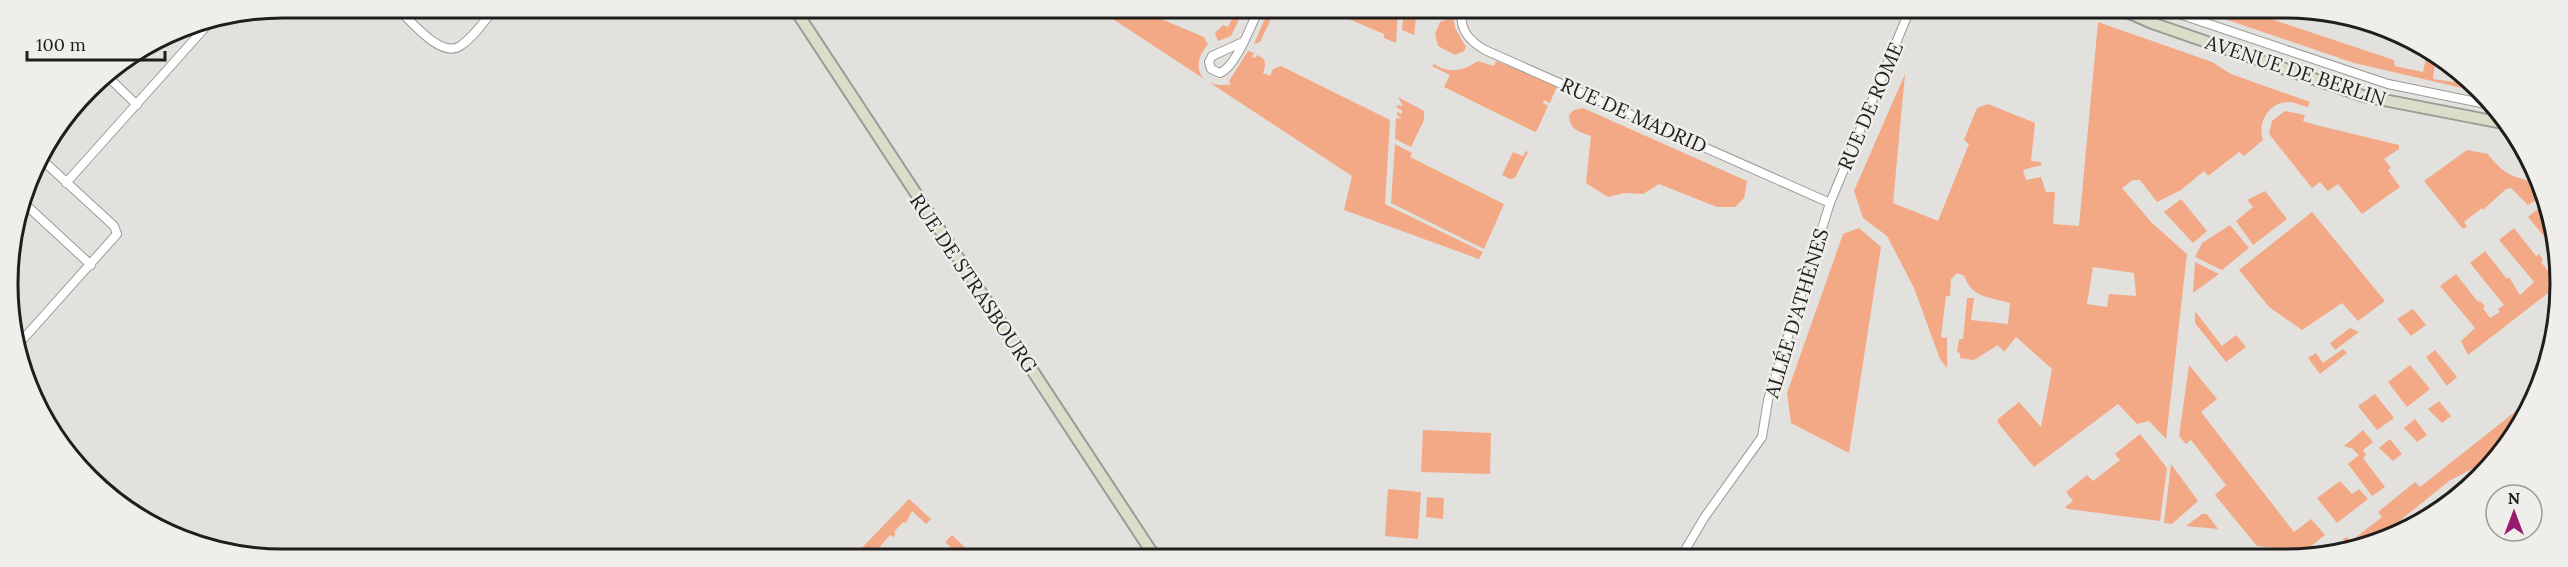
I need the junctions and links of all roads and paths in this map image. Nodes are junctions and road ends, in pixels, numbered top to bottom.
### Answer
1 (407, 18) edge
2 (486, 18) edge
3 (801, 18) edge
4 (1255, 18) edge
5 (1462, 18) edge
6 (1906, 18) edge
7 (2142, 18) edge
8 (2191, 18) edge
9 (202, 31) edge
10 (1243, 42) junction
11 (112, 81) edge
12 (2478, 102) edge
13 (137, 105) junction
14 (2495, 121) edge
15 (46, 164) edge
16 (66, 183) junction
17 (1830, 203) junction
18 (29, 208) edge
19 (91, 265) junction
20 (24, 338) edge
21 (1150, 549) edge
22 (1686, 549) edge

1 - 2 street
3 - 21 main road, RUE DE STRASBOURG
4 - 10 street
5 - 17 street, RUE DE MADRID
6 - 17 street, RUE DE ROME
7 - 14 main road, AVENUE DE BERLIN
8 - 12 street
9 - 13 street
10 - 10 street
11 - 13 street
13 - 16 street
15 - 16 street
16 - 19 street
17 - 22 street, ALLÉE D'ATHÈNES
18 - 19 street
19 - 20 street

